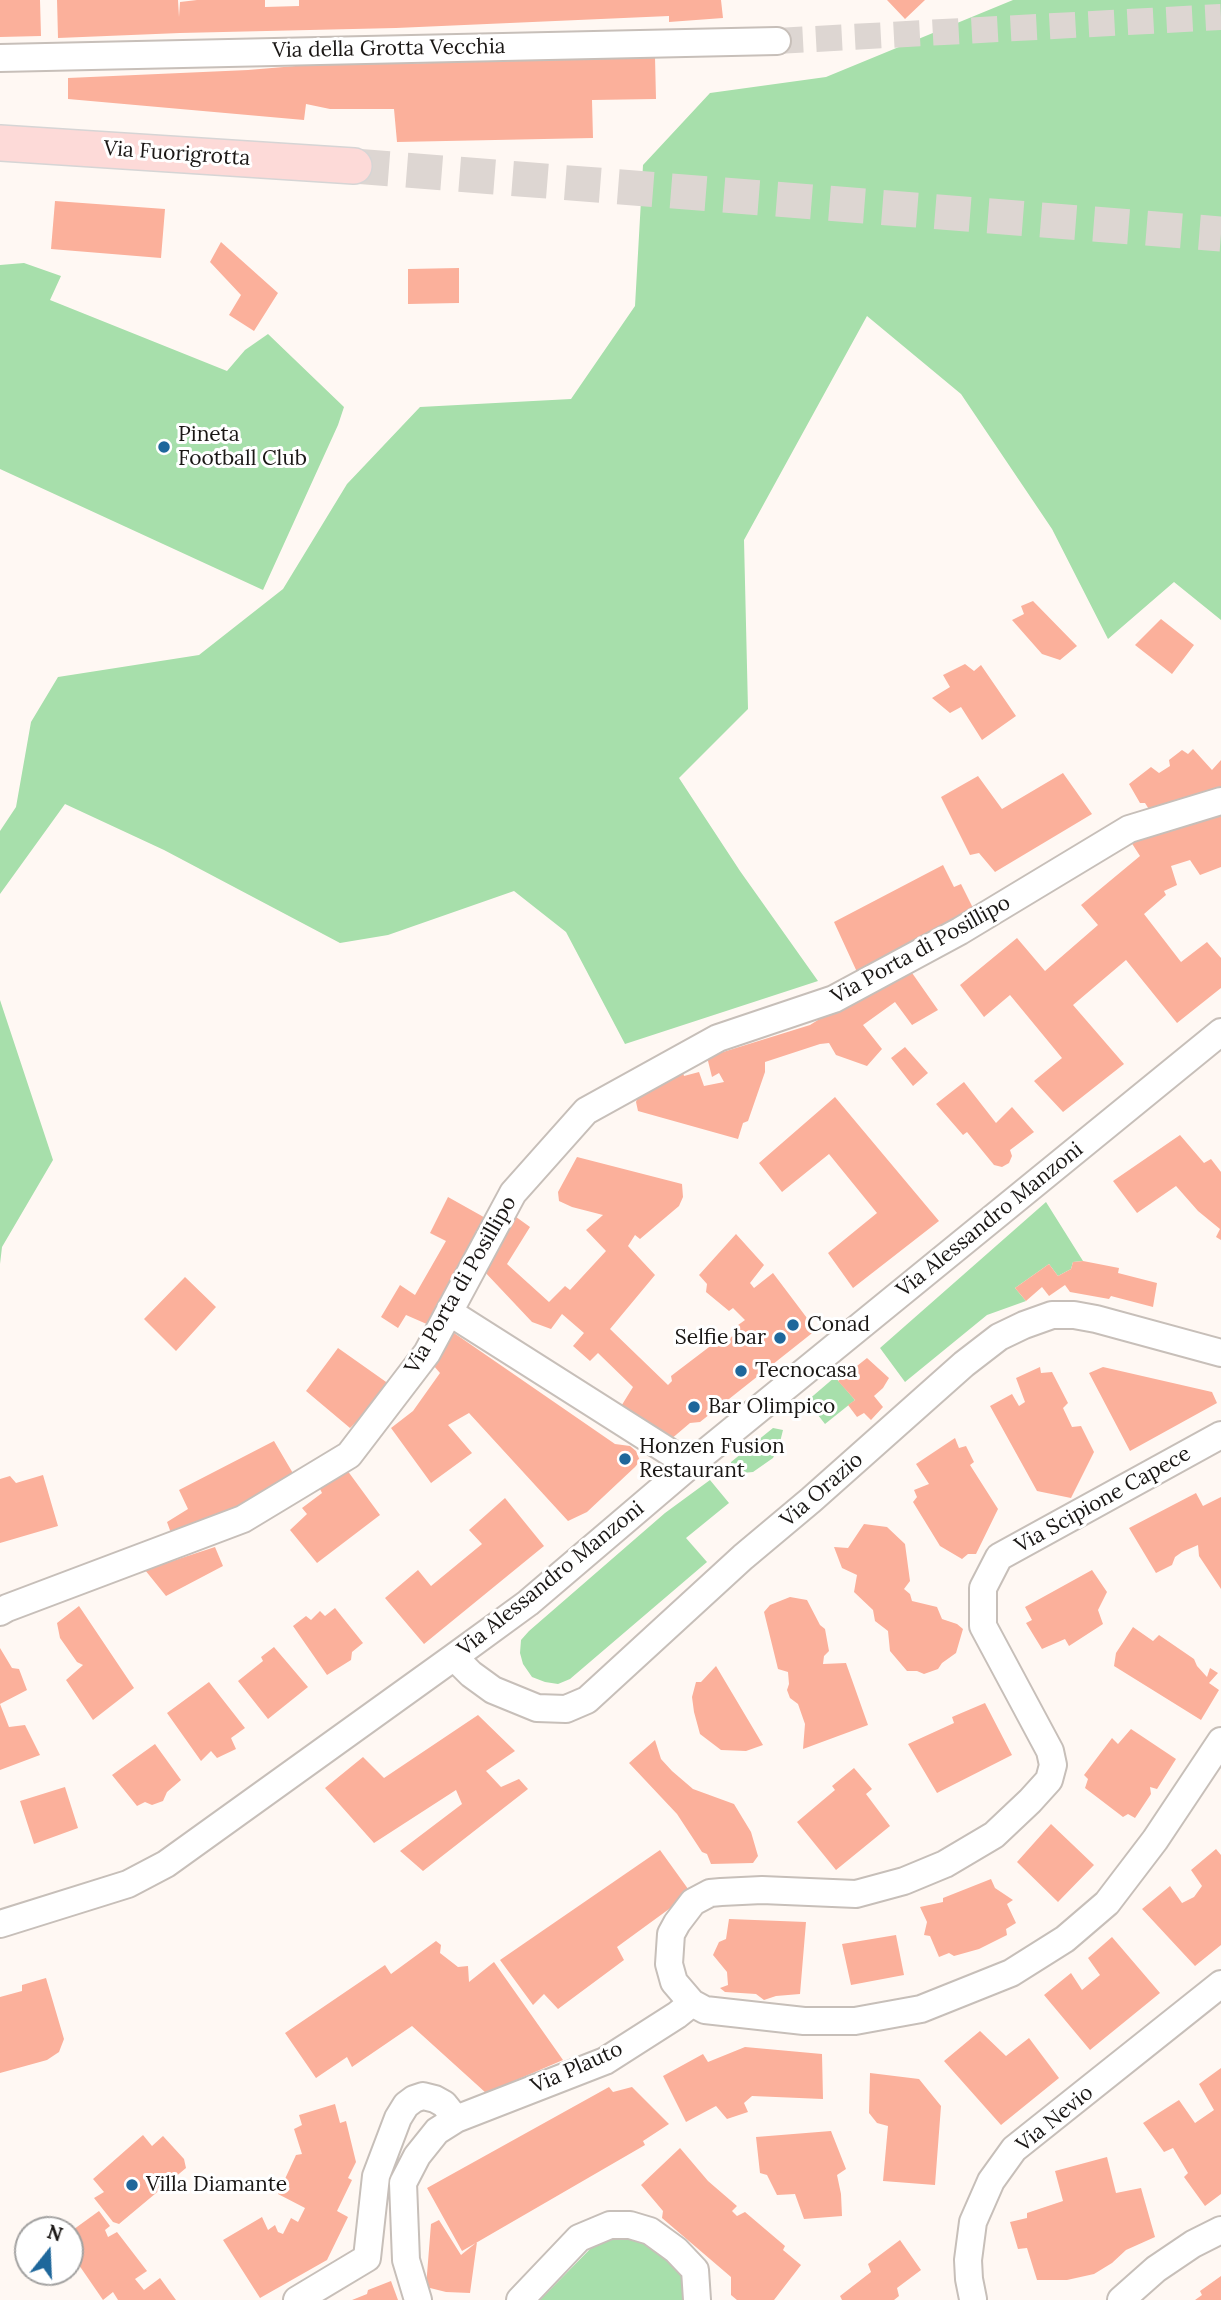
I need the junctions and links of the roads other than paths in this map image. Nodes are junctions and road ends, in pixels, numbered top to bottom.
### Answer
1 (778, 41) tunnel mouth
2 (0, 58) edge
3 (0, 143) edge
4 (355, 166) tunnel mouth
5 (1221, 801) edge
6 (1221, 1031) edge
7 (449, 1312) junction
8 (1221, 1353) edge
9 (1221, 1435) edge
10 (690, 1465) junction
11 (0, 1612) edge
12 (454, 1657) junction
13 (1221, 1741) edge
14 (0, 1924) edge
15 (1221, 1984) edge
16 (692, 2003) junction
17 (456, 2119) junction
18 (1221, 2230) edge
19 (297, 2300) edge
20 (418, 2300) edge
21 (520, 2300) edge
22 (697, 2300) edge
23 (973, 2300) edge
24 (1121, 2300) edge

1 - 2 street, Via della Grotta Vecchia
3 - 4 main road, Via Fuorigrotta
5 - 7 street, Via Porta di Posillipo
6 - 10 street, Via Alessandro Manzoni
7 - 10 street
7 - 11 street, Via Porta di Posillipo
8 - 12 street, Via Orazio
9 - 16 street, Via Scipione Capece
10 - 12 street, Via Alessandro Manzoni
12 - 14 street, Via Alessandro Manzoni
13 - 16 street
15 - 23 street, Via Nevio
16 - 17 street, Via Plauto
17 - 19 street
17 - 20 street, Via Plauto
18 - 24 street
21 - 22 street

